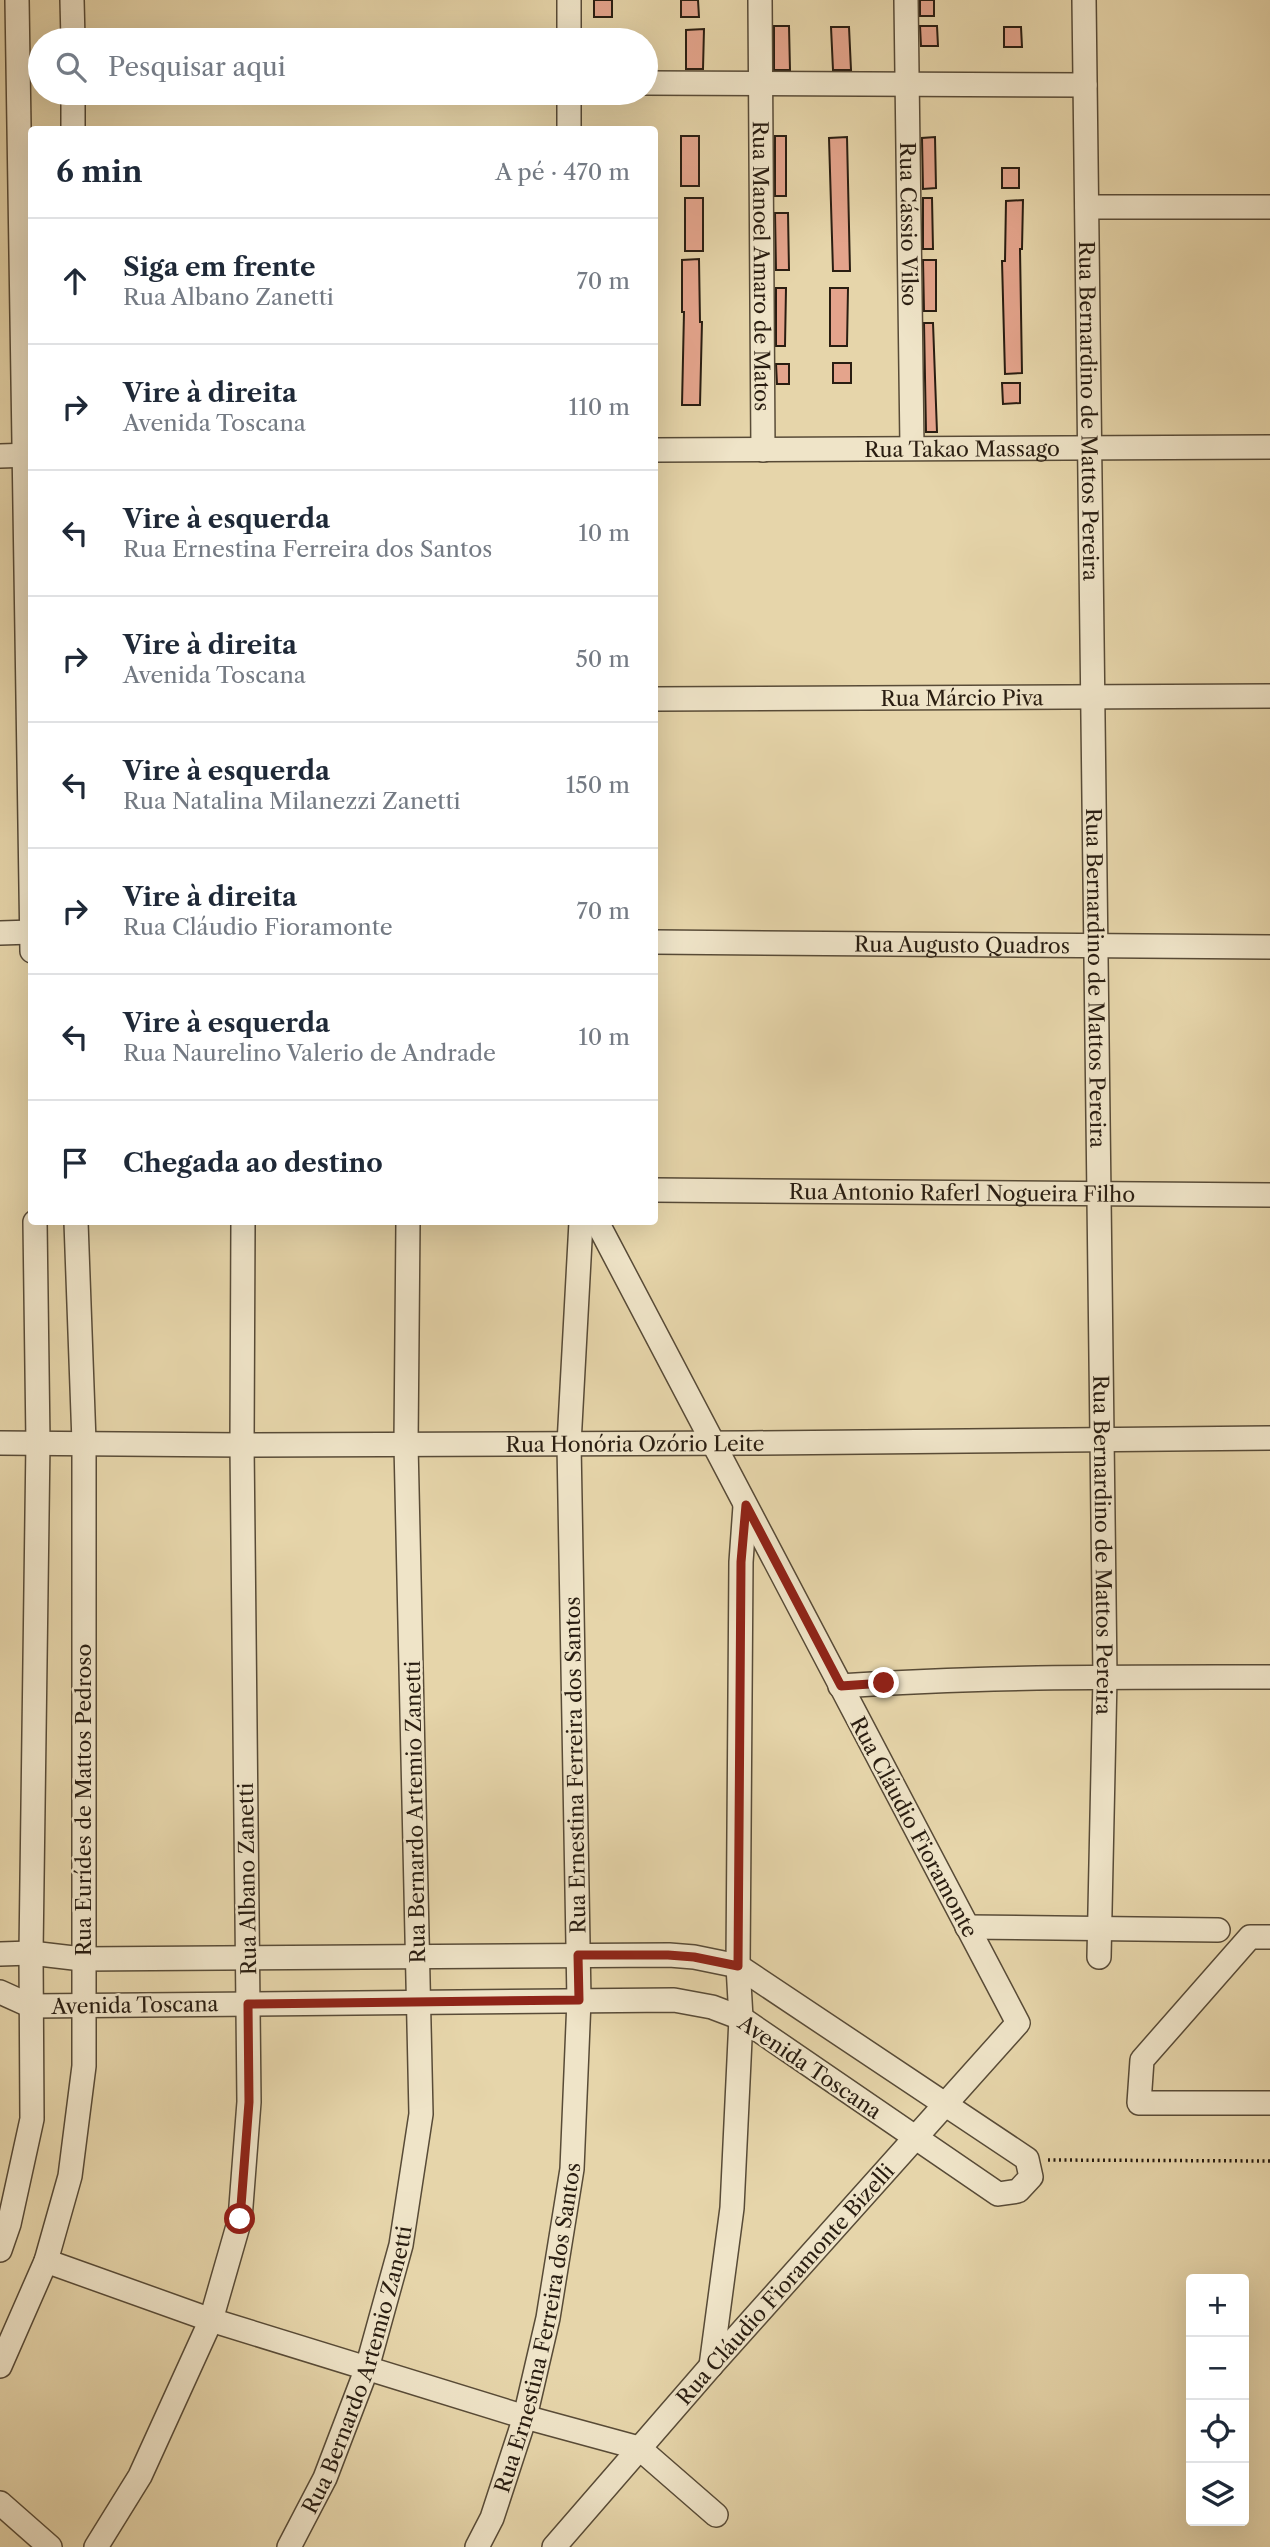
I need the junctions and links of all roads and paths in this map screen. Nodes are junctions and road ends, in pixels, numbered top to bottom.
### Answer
1 (17, 0) edge
2 (72, 0) edge
3 (569, 0) edge
4 (760, 0) edge
5 (906, 0) edge
6 (1084, 0) edge
7 (72, 28) edge
8 (569, 28) edge
9 (658, 83) edge
10 (762, 83) junction
11 (909, 83) junction
12 (1085, 85) junction
13 (73, 105) edge
14 (569, 105) edge
15 (73, 126) edge
16 (569, 126) edge
17 (1087, 207) junction
18 (1270, 207) edge
19 (28, 417) edge
20 (912, 447) junction
21 (1270, 447) edge
22 (1090, 448) junction
23 (658, 450) edge
24 (763, 450) junction
25 (28, 455) edge
26 (0, 456) edge
27 (1270, 696) edge
28 (1093, 697) junction
29 (658, 699) edge
30 (28, 932) edge
31 (0, 933) edge
32 (658, 942) edge
33 (1097, 947) junction
34 (1270, 947) edge
35 (658, 1190) edge
36 (1100, 1195) junction
37 (1270, 1195) edge
38 (35, 1225) edge
39 (76, 1225) edge
40 (243, 1225) edge
41 (408, 1225) edge
42 (581, 1225) edge
43 (599, 1225) edge
44 (1270, 1438) edge
45 (1102, 1440) junction
46 (38, 1442) junction
47 (84, 1442) junction
48 (0, 1443) edge
49 (713, 1443) junction
50 (406, 1444) junction
51 (569, 1444) junction
52 (242, 1445) junction
53 (746, 1505) junction
54 (1270, 1676) edge
55 (1105, 1678) junction
56 (841, 1686) junction
57 (967, 1927) junction
58 (1100, 1928) junction
59 (1218, 1930) dead end
60 (1260, 1937) edge
61 (31, 1953) junction
62 (0, 1954) edge
63 (578, 1955) junction
64 (418, 1956) junction
65 (248, 1957) junction
66 (1099, 1957) dead end
67 (82, 1959) junction
68 (738, 1966) junction
69 (0, 1993) edge
70 (579, 2000) junction
71 (419, 2001) junction
72 (248, 2004) junction
73 (32, 2006) junction
74 (83, 2006) junction
75 (741, 2018) junction
76 (1018, 2023) joint
77 (1270, 2103) edge
78 (945, 2104) junction
79 (915, 2137) junction
80 (1027, 2160) junction
81 (1270, 2161) edge
82 (0, 2250) edge
83 (46, 2261) junction
84 (211, 2320) junction
85 (711, 2365) junction
86 (0, 2366) edge
87 (368, 2368) junction
88 (525, 2417) junction
89 (639, 2448) junction
90 (0, 2503) edge
91 (716, 2515) dead end
92 (50, 2547) edge
93 (96, 2547) edge
94 (289, 2547) edge
95 (477, 2547) edge
96 (554, 2547) edge

1 - 19 street
2 - 7 street
3 - 8 street
4 - 10 street, Rua Manoel Amaro de Matos
5 - 11 street, Rua Cássio Vilso
6 - 12 street, Rua Bernardino de Mattos Pereira
9 - 10 street
10 - 11 street
10 - 24 street, Rua Manoel Amaro de Matos
11 - 12 street
11 - 20 street, Rua Cássio Vilso
12 - 17 street, Rua Bernardino de Mattos Pereira
13 - 15 street
14 - 16 street
17 - 18 street
17 - 22 street, Rua Bernardino de Mattos Pereira
20 - 22 street, Rua Takao Massago
20 - 24 street, Rua Takao Massago
21 - 22 street, Rua Takao Massago
22 - 28 street, Rua Bernardino de Mattos Pereira
23 - 24 street, Rua Takao Massago
25 - 26 street
27 - 28 street, Rua Márcio Piva
28 - 29 street, Rua Márcio Piva
28 - 33 street, Rua Bernardino de Mattos Pereira
30 - 31 street
32 - 33 street, Rua Augusto Quadros
33 - 34 street, Rua Augusto Quadros
33 - 36 street, Rua Bernardino de Mattos Pereira
35 - 36 street, Rua Antonio Raferl Nogueira Filho
36 - 37 street, Rua Antonio Raferl Nogueira Filho
36 - 45 street, Rua Bernardino de Mattos Pereira
38 - 46 street
39 - 47 street, Rua Eurídes de Mattos Pedroso
40 - 52 street, Rua Albano Zanetti
41 - 50 street, Rua Bernardo Artemio Zanetti
42 - 51 street, Rua Ernestina Ferreira dos Santos
43 - 49 street, Rua Cláudio Fioramonte
44 - 45 street, Rua Honória Ozório Leite
45 - 49 street, Rua Honória Ozório Leite
45 - 55 street, Rua Bernardino de Mattos Pereira
46 - 47 street, Rua Honória Ozório Leite
46 - 48 street, Rua Honória Ozório Leite
46 - 61 street
47 - 52 street, Rua Honória Ozório Leite
47 - 67 street, Rua Eurídes de Mattos Pedroso
49 - 51 street, Rua Honória Ozório Leite
49 - 53 street, Rua Cláudio Fioramonte
50 - 51 street, Rua Honória Ozório Leite
50 - 52 street, Rua Honória Ozório Leite
50 - 64 street, Rua Bernardo Artemio Zanetti
51 - 63 street, Rua Ernestina Ferreira dos Santos
52 - 65 street, Rua Albano Zanetti
53 - 56 street, Rua Cláudio Fioramonte
53 - 68 street
54 - 55 street
55 - 56 street
55 - 58 street, Rua Bernardino de Mattos Pereira
56 - 57 street, Rua Cláudio Fioramonte
57 - 58 street
57 - 76 street, Rua Cláudio Fioramonte
58 - 59 street
58 - 66 street, Rua Bernardino de Mattos Pereira
60 - 77 street
61 - 62 street, Avenida Toscana
61 - 67 street, Avenida Toscana
61 - 73 street
63 - 64 street, Avenida Toscana
63 - 68 street, Avenida Toscana
63 - 70 street, Rua Ernestina Ferreira dos Santos
64 - 65 street, Avenida Toscana
64 - 71 street, Rua Bernardo Artemio Zanetti
65 - 67 street, Avenida Toscana
65 - 72 street, Rua Albano Zanetti
67 - 74 street, Rua Eurídes de Mattos Pedroso
68 - 75 street
68 - 78 street, Avenida Toscana
69 - 73 street, Avenida Toscana
70 - 71 street, Avenida Toscana
70 - 75 street, Avenida Toscana
70 - 88 street, Rua Ernestina Ferreira dos Santos
71 - 72 street, Avenida Toscana
71 - 87 street, Rua Bernardo Artemio Zanetti
72 - 74 street, Avenida Toscana
72 - 84 street, Rua Albano Zanetti
73 - 74 street, Avenida Toscana
73 - 82 street
74 - 83 street, Rua Eurídes de Mattos Pedroso
75 - 79 street, Avenida Toscana
75 - 85 street
76 - 78 street, Rua Cláudio Fioramonte Bizelli
78 - 79 street, Rua Cláudio Fioramonte Bizelli
78 - 80 street, Avenida Toscana
79 - 80 street, Avenida Toscana
79 - 85 street, Rua Cláudio Fioramonte Bizelli
80 - 81 path
83 - 84 street
83 - 86 street, Rua Eurídes de Mattos Pedroso
84 - 87 street
84 - 93 street, Rua Albano Zanetti
85 - 89 street, Rua Cláudio Fioramonte Bizelli
87 - 88 street
87 - 94 street, Rua Bernardo Artemio Zanetti
88 - 89 street
88 - 95 street, Rua Ernestina Ferreira dos Santos
89 - 91 street
89 - 96 street, Rua Cláudio Fioramonte Bizelli
90 - 92 street

